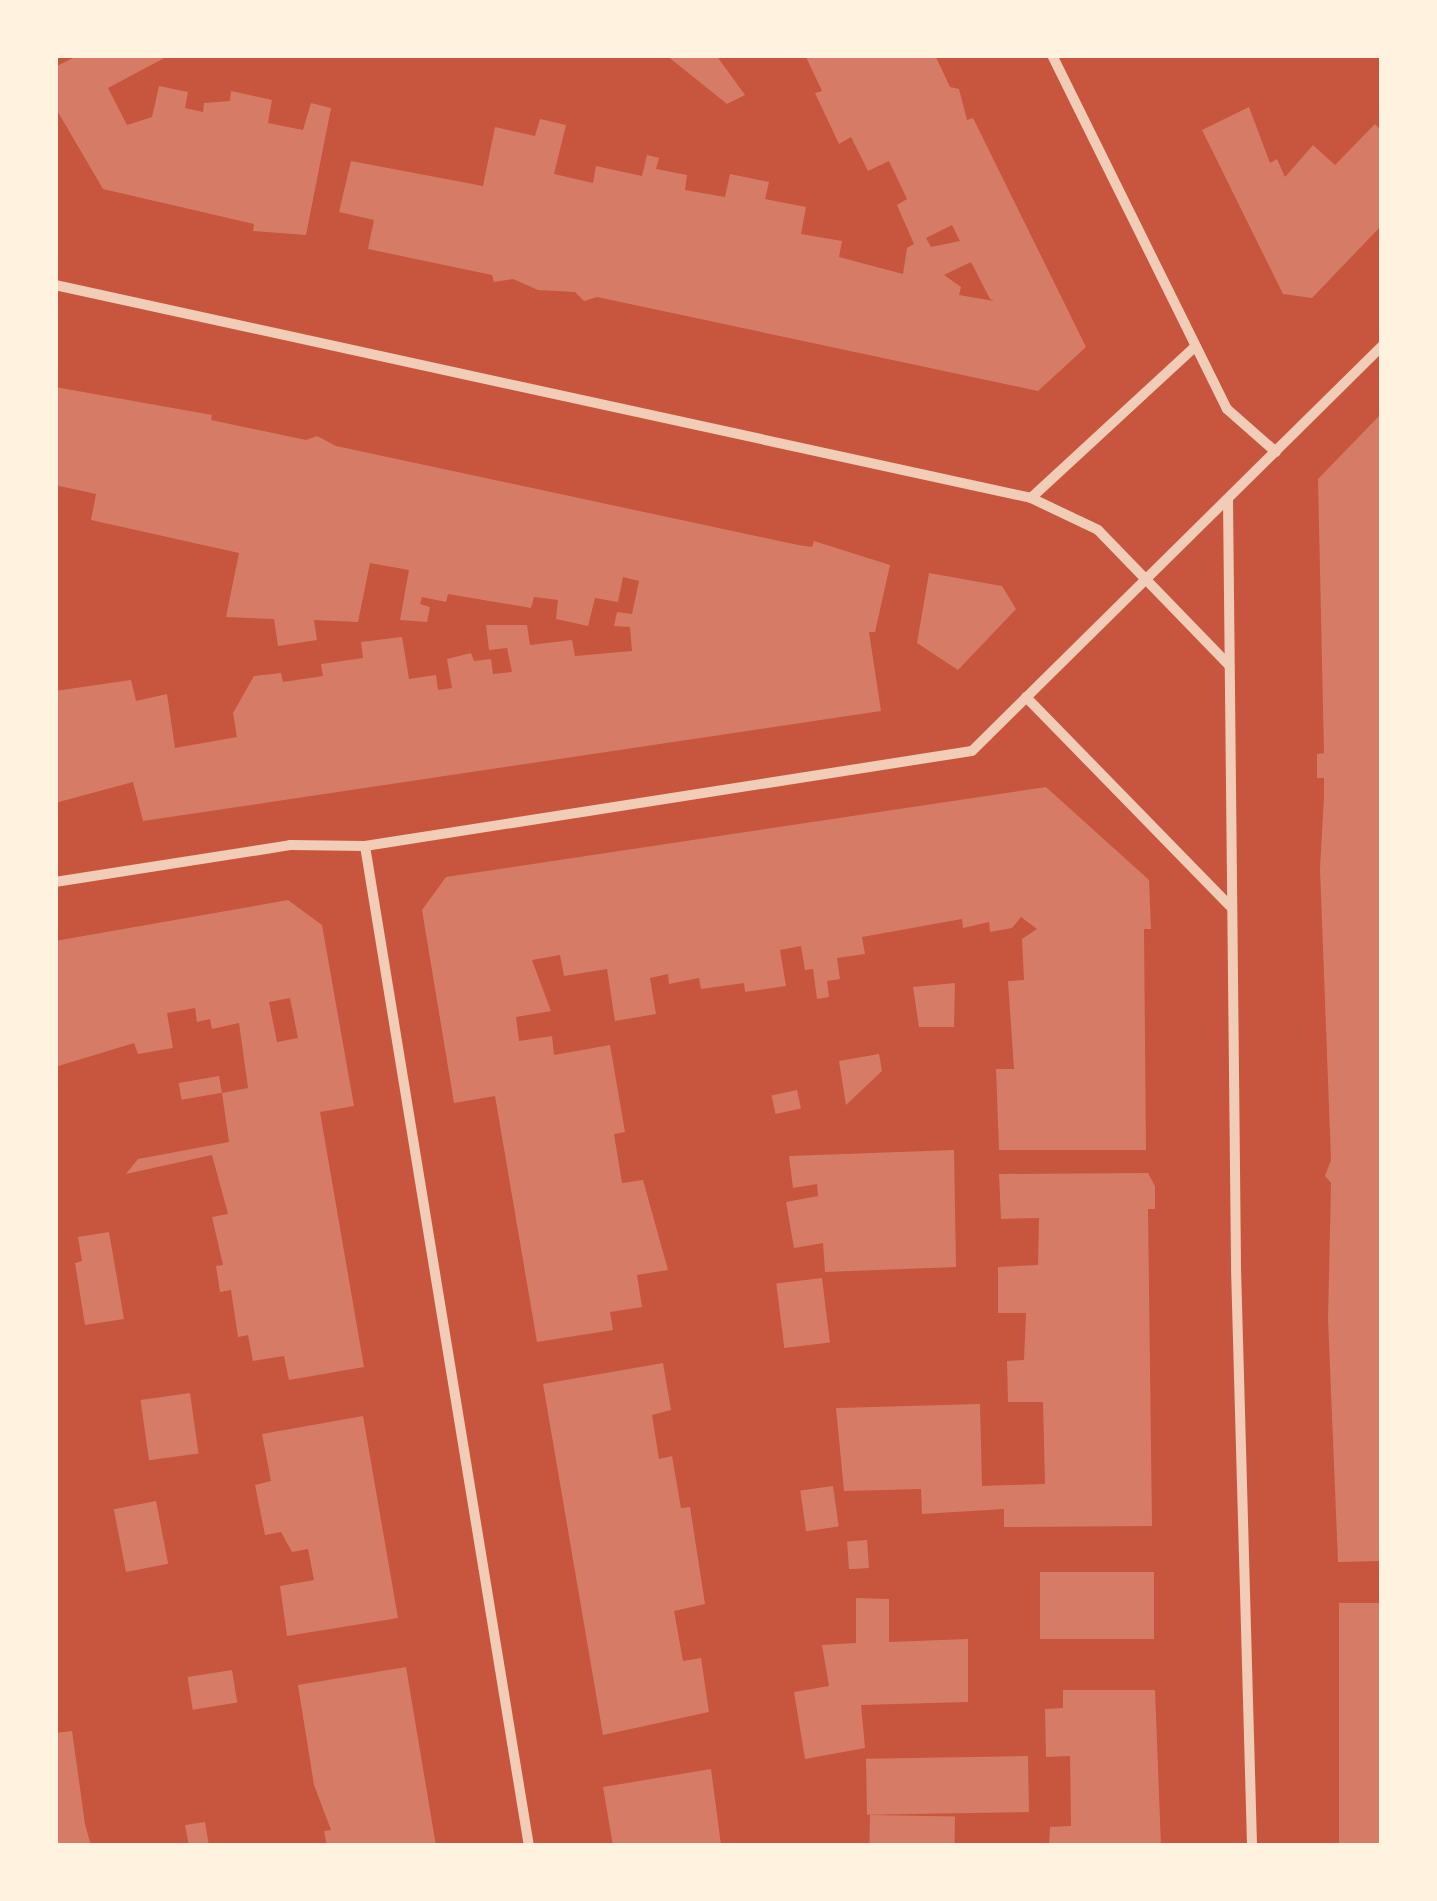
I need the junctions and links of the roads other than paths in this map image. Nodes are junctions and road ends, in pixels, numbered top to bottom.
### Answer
1 (1052, 55) edge
2 (55, 285) edge
3 (1196, 346) junction
4 (1382, 346) edge
5 (1276, 452) junction
6 (1031, 498) junction
7 (1228, 500) junction
8 (1146, 580) junction
9 (1230, 665) junction
10 (1026, 697) junction
11 (365, 846) junction
12 (55, 882) edge
13 (1230, 906) junction
14 (529, 1846) edge
15 (1252, 1846) edge

1 - 3 street
2 - 6 street
3 - 5 street
3 - 6 street
4 - 5 street
5 - 7 street
6 - 8 street
7 - 8 street
7 - 9 street
8 - 9 street
8 - 10 street
9 - 13 street
10 - 11 street
10 - 13 street
11 - 12 street
11 - 14 street
13 - 15 street

